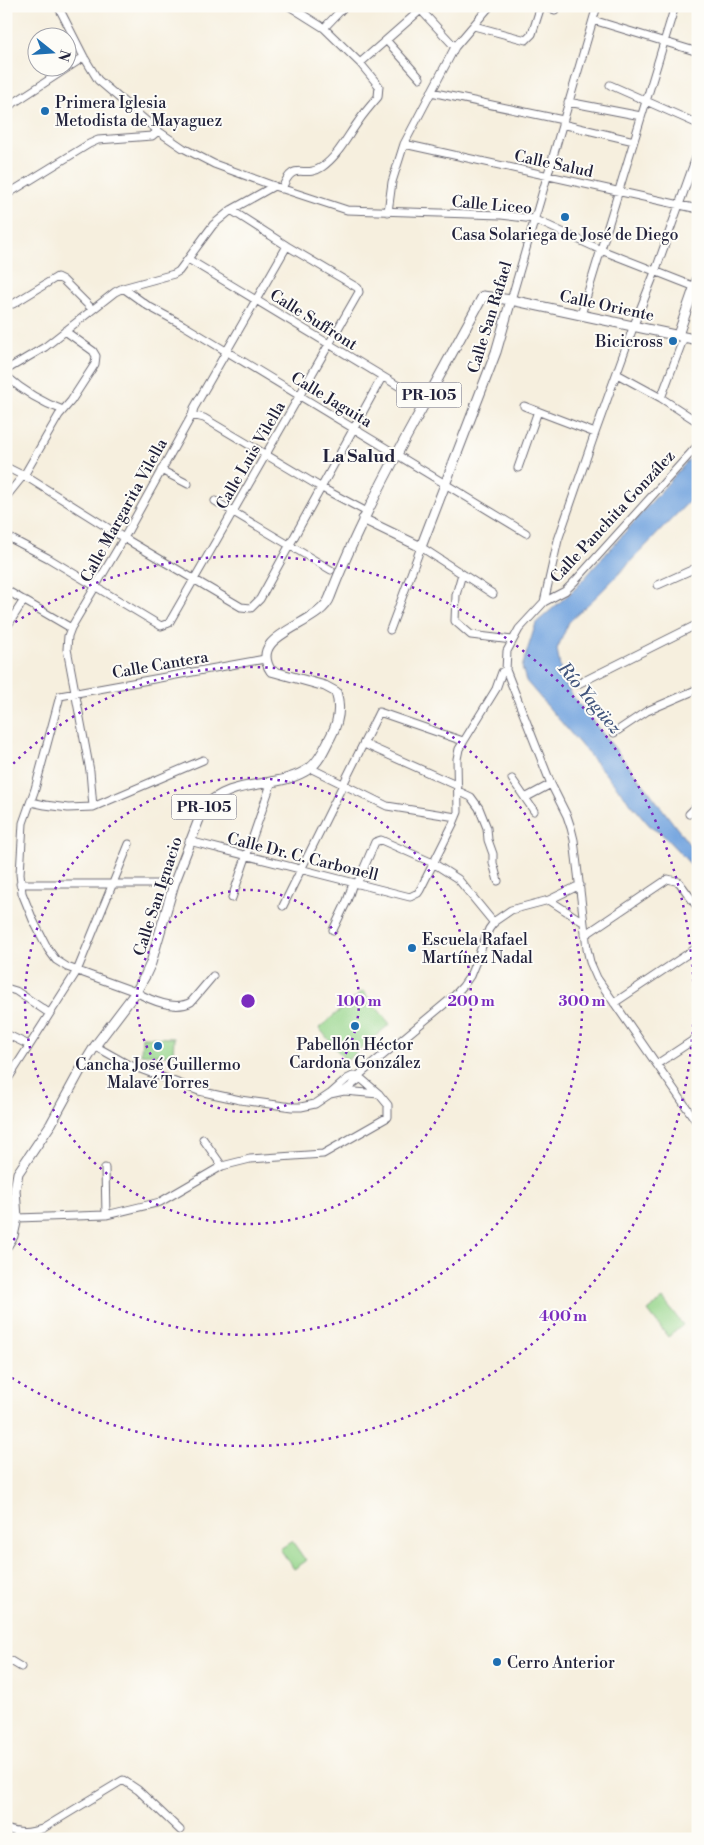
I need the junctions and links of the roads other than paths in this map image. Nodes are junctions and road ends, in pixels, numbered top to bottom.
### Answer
1 (58, 6) edge
2 (289, 6) edge
3 (344, 6) edge
4 (490, 6) edge
5 (542, 6) edge
6 (596, 6) edge
7 (675, 6) edge
8 (421, 7) edge
9 (555, 10) dead end
10 (593, 20) junction
11 (474, 26) junction
12 (324, 28) junction
13 (386, 40) junction
14 (664, 41) junction
15 (454, 47) junction
16 (698, 52) edge
17 (84, 57) junction
18 (360, 63) junction
19 (420, 78) dead end
20 (610, 85) dead end
21 (431, 92) junction
22 (646, 100) junction
23 (568, 102) junction
24 (6, 108) edge
25 (641, 116) junction
26 (563, 122) junction
27 (698, 124) edge
28 (158, 130) junction
29 (634, 141) junction
30 (404, 144) junction
31 (698, 152) edge
32 (548, 175) junction
33 (278, 187) junction
34 (618, 190) junction
35 (6, 195) edge
36 (679, 204) junction
37 (698, 209) edge
38 (231, 210) junction
39 (388, 212) junction
40 (534, 219) junction
41 (287, 246) junction
42 (601, 250) junction
43 (188, 259) junction
44 (655, 272) junction
45 (698, 277) edge
46 (696, 287) edge
47 (123, 288) junction
48 (257, 300) junction
49 (511, 300) junction
50 (13, 304) dead end
51 (92, 309) junction
52 (581, 315) junction
53 (634, 325) junction
54 (65, 331) junction
55 (681, 336) junction
56 (698, 340) edge
57 (328, 344) junction
58 (226, 351) junction
59 (6, 370) edge
60 (617, 374) junction
61 (6, 376) edge
62 (382, 377) junction
63 (300, 396) junction
64 (661, 398) junction
65 (425, 402) junction
66 (524, 406) dead end
67 (63, 410) junction
68 (538, 411) junction
69 (192, 415) junction
70 (698, 422) edge
71 (354, 429) junction
72 (595, 433) junction
73 (698, 445) edge
74 (266, 454) junction
75 (397, 454) junction
76 (6, 467) edge
77 (518, 468) dead end
78 (161, 470) junction
79 (22, 476) junction
80 (188, 484) dead end
81 (445, 484) junction
82 (322, 488) junction
83 (6, 497) edge
84 (215, 501) dead end
85 (233, 513) junction
86 (365, 516) junction
87 (526, 533) dead end
88 (6, 536) edge
89 (124, 538) junction
90 (290, 546) junction
91 (421, 547) junction
92 (698, 567) edge
93 (331, 570) dead end
94 (462, 574) junction
95 (195, 581) junction
96 (658, 585) dead end
97 (95, 587) junction
98 (6, 590) edge
99 (493, 594) dead end
100 (24, 600) junction
101 (544, 602) junction
102 (698, 624) edge
103 (7, 626) edge
104 (71, 628) junction
105 (390, 630) dead end
106 (512, 640) junction
107 (265, 659) junction
108 (506, 670) junction
109 (578, 684) dead end
110 (698, 689) edge
111 (75, 693) junction
112 (614, 733) dead end
113 (463, 741) junction
114 (364, 744) junction
115 (203, 760) dead end
116 (310, 768) junction
117 (512, 779) dead end
118 (272, 782) junction
119 (551, 784) junction
120 (344, 786) junction
121 (458, 789) junction
122 (525, 798) junction
123 (31, 802) junction
124 (698, 805) edge
125 (94, 807) junction
126 (534, 810) dead end
127 (689, 814) dead end
128 (456, 817) junction
129 (189, 841) junction
130 (129, 844) dead end
131 (246, 855) junction
132 (433, 863) junction
133 (301, 870) junction
134 (498, 881) dead end
135 (355, 883) junction
136 (20, 884) junction
137 (174, 884) junction
138 (113, 885) junction
139 (580, 885) junction
140 (232, 898) dead end
141 (549, 900) junction
142 (283, 906) dead end
143 (698, 908) edge
144 (494, 922) junction
145 (584, 922) junction
146 (333, 930) dead end
147 (584, 934) junction
148 (698, 948) edge
149 (77, 971) junction
150 (212, 976) dead end
151 (6, 988) edge
152 (136, 992) junction
153 (614, 1002) junction
154 (48, 1013) junction
155 (6, 1034) edge
156 (698, 1037) edge
157 (29, 1045) junction
158 (95, 1046) junction
159 (658, 1064) junction
160 (358, 1076) junction
161 (6, 1082) edge
162 (344, 1091) junction
163 (330, 1094) junction
164 (379, 1094) junction
165 (698, 1124) edge
166 (204, 1139) dead end
167 (222, 1166) junction
168 (104, 1168) dead end
169 (106, 1215) junction
170 (17, 1218) junction
171 (6, 1247) edge
172 (6, 1658) edge
173 (21, 1667) dead end
174 (6, 1829) edge
175 (180, 1830) dead end

1 - 17 street, Calle Liceo
2 - 12 street
3 - 12 street
4 - 11 street
5 - 9 street
5 - 11 street
6 - 10 street, Calle San Rafael
7 - 14 street
8 - 13 street
8 - 15 street
10 - 14 street
10 - 23 street, Calle San Rafael
11 - 15 street
12 - 18 street
13 - 18 street
13 - 19 street
14 - 16 street
14 - 22 street
15 - 21 street
17 - 24 street
17 - 28 street, Calle Liceo
18 - 33 street
20 - 22 street
21 - 26 street
21 - 30 street
22 - 25 street
22 - 27 street
23 - 25 street
23 - 26 street, Calle San Rafael
25 - 29 street
26 - 29 street
26 - 32 street, Calle San Rafael
28 - 33 street, Calle Liceo
28 - 35 street
29 - 34 street
30 - 32 street, Calle Salud
30 - 39 street
31 - 36 street
32 - 34 street, Calle Salud
32 - 40 street, Calle San Rafael
33 - 38 street
33 - 39 street, Calle Liceo
34 - 36 street, Calle Salud
34 - 42 street
36 - 37 street, Calle Salud
36 - 44 street
38 - 41 street
38 - 43 street
39 - 40 street, Calle Liceo
40 - 42 street, Calle Liceo
40 - 49 street, Calle San Rafael
41 - 48 street, Calle Margarita Vilella
41 - 57 street, Calle Luis Vilella
42 - 44 street, Calle Liceo
42 - 52 street
43 - 47 street
43 - 48 street, Calle Suffront
44 - 46 street, Calle Liceo
44 - 53 street
45 - 46 main road
46 - 55 main road
47 - 51 street
47 - 58 street, Calle Jaguita
48 - 57 street, Calle Suffront
48 - 58 street, Calle Margarita Vilella
49 - 52 main road, Calle Oriente / PR-105
49 - 65 main road, PR-105
49 - 81 main road, Calle San Rafael / PR-105
50 - 51 street
51 - 54 street
52 - 53 main road, Calle Oriente / PR-105
53 - 55 main road, Calle Oriente / PR-105
53 - 60 street
54 - 59 street
54 - 67 street
55 - 56 main road, Calle Oriente / PR-105
55 - 64 street
57 - 62 street, Calle Suffront
57 - 63 street, Calle Luis Vilella
58 - 63 street, Calle Jaguita
58 - 69 street, Calle Margarita Vilella
60 - 64 street
60 - 72 street
61 - 67 street
62 - 65 street, Calle Suffront
62 - 71 street
63 - 71 street, Calle Jaguita
63 - 74 street, Calle Luis Vilella
64 - 70 street
65 - 75 main road, PR-105
66 - 68 street
67 - 79 street
68 - 72 street
68 - 77 street
69 - 74 street
69 - 78 street, Calle Margarita Vilella
71 - 75 street, Calle Jaguita
71 - 82 street
72 - 101 street
73 - 101 street, Calle Panchita González
74 - 82 street
74 - 85 street, Calle Luis Vilella
75 - 81 street, Calle Jaguita
75 - 86 main road, PR-105
76 - 79 street
78 - 80 street
78 - 89 street, Calle Margarita Vilella
79 - 83 street
79 - 89 street
81 - 87 street, Calle Jaguita
81 - 91 main road, Calle San Rafael / PR-105
82 - 86 street
82 - 90 street
84 - 85 street
85 - 90 street
85 - 95 street, Calle Luis Vilella
86 - 91 main road
86 - 107 main road, PR-105
88 - 97 street
89 - 95 street
89 - 97 street, Calle Margarita Vilella
90 - 93 street
90 - 95 street
91 - 94 street
91 - 105 street, Calle San Rafael
92 - 96 street
94 - 99 street
94 - 106 street
95 - 97 street, Calle Luis Vilella
97 - 104 street, Calle Margarita Vilella
98 - 100 street
100 - 103 street
100 - 104 street
101 - 106 street
102 - 109 street
104 - 111 street, Calle Margarita Vilella
106 - 108 street
107 - 111 street, Calle Cantera
107 - 116 main road, Calle San Ignacio / PR-105
108 - 113 street
108 - 119 street
110 - 112 street
111 - 123 street, Calle Cantera
111 - 125 street, Calle Margarita Vilella
113 - 114 street
113 - 121 street
114 - 120 street
114 - 121 street
115 - 125 street
116 - 118 main road, Calle San Ignacio / PR-105
116 - 120 street
117 - 122 street
118 - 129 main road, Calle San Ignacio / PR-105
118 - 131 street
119 - 122 street
119 - 139 street
120 - 128 street
120 - 133 street
121 - 128 street
121 - 134 street
122 - 126 street
123 - 125 street
123 - 136 street
124 - 127 street
128 - 132 street
129 - 131 street, Calle Dr. C. Carbonell
129 - 137 main road, Calle San Ignacio / PR-105
130 - 138 street
131 - 133 street, Calle Dr. C. Carbonell
131 - 140 street
132 - 135 street, Calle Dr. C. Carbonell
132 - 135 street
132 - 144 street
133 - 135 street, Calle Dr. C. Carbonell
133 - 142 street
135 - 146 street
136 - 138 street
136 - 149 street
137 - 138 street
137 - 152 main road, Calle San Ignacio / PR-105
138 - 149 street
139 - 141 street
139 - 145 street
141 - 144 street
141 - 145 street
143 - 147 street
144 - 160 street
145 - 147 street
147 - 153 street
148 - 153 street
149 - 152 street
149 - 154 street
150 - 152 street
151 - 154 street
152 - 158 main road, Calle San Ignacio / PR-105
153 - 159 street
154 - 157 street
155 - 157 street
156 - 159 street
157 - 161 street
158 - 163 street
158 - 170 main road, Calle San Ignacio / PR-105
159 - 165 street
160 - 162 street
160 - 163 street
160 - 164 street
162 - 163 street
162 - 164 street
164 - 167 street
166 - 167 street
167 - 169 street
168 - 169 street
169 - 170 street
170 - 171 main road, PR-105
172 - 173 street
174 - 175 street

